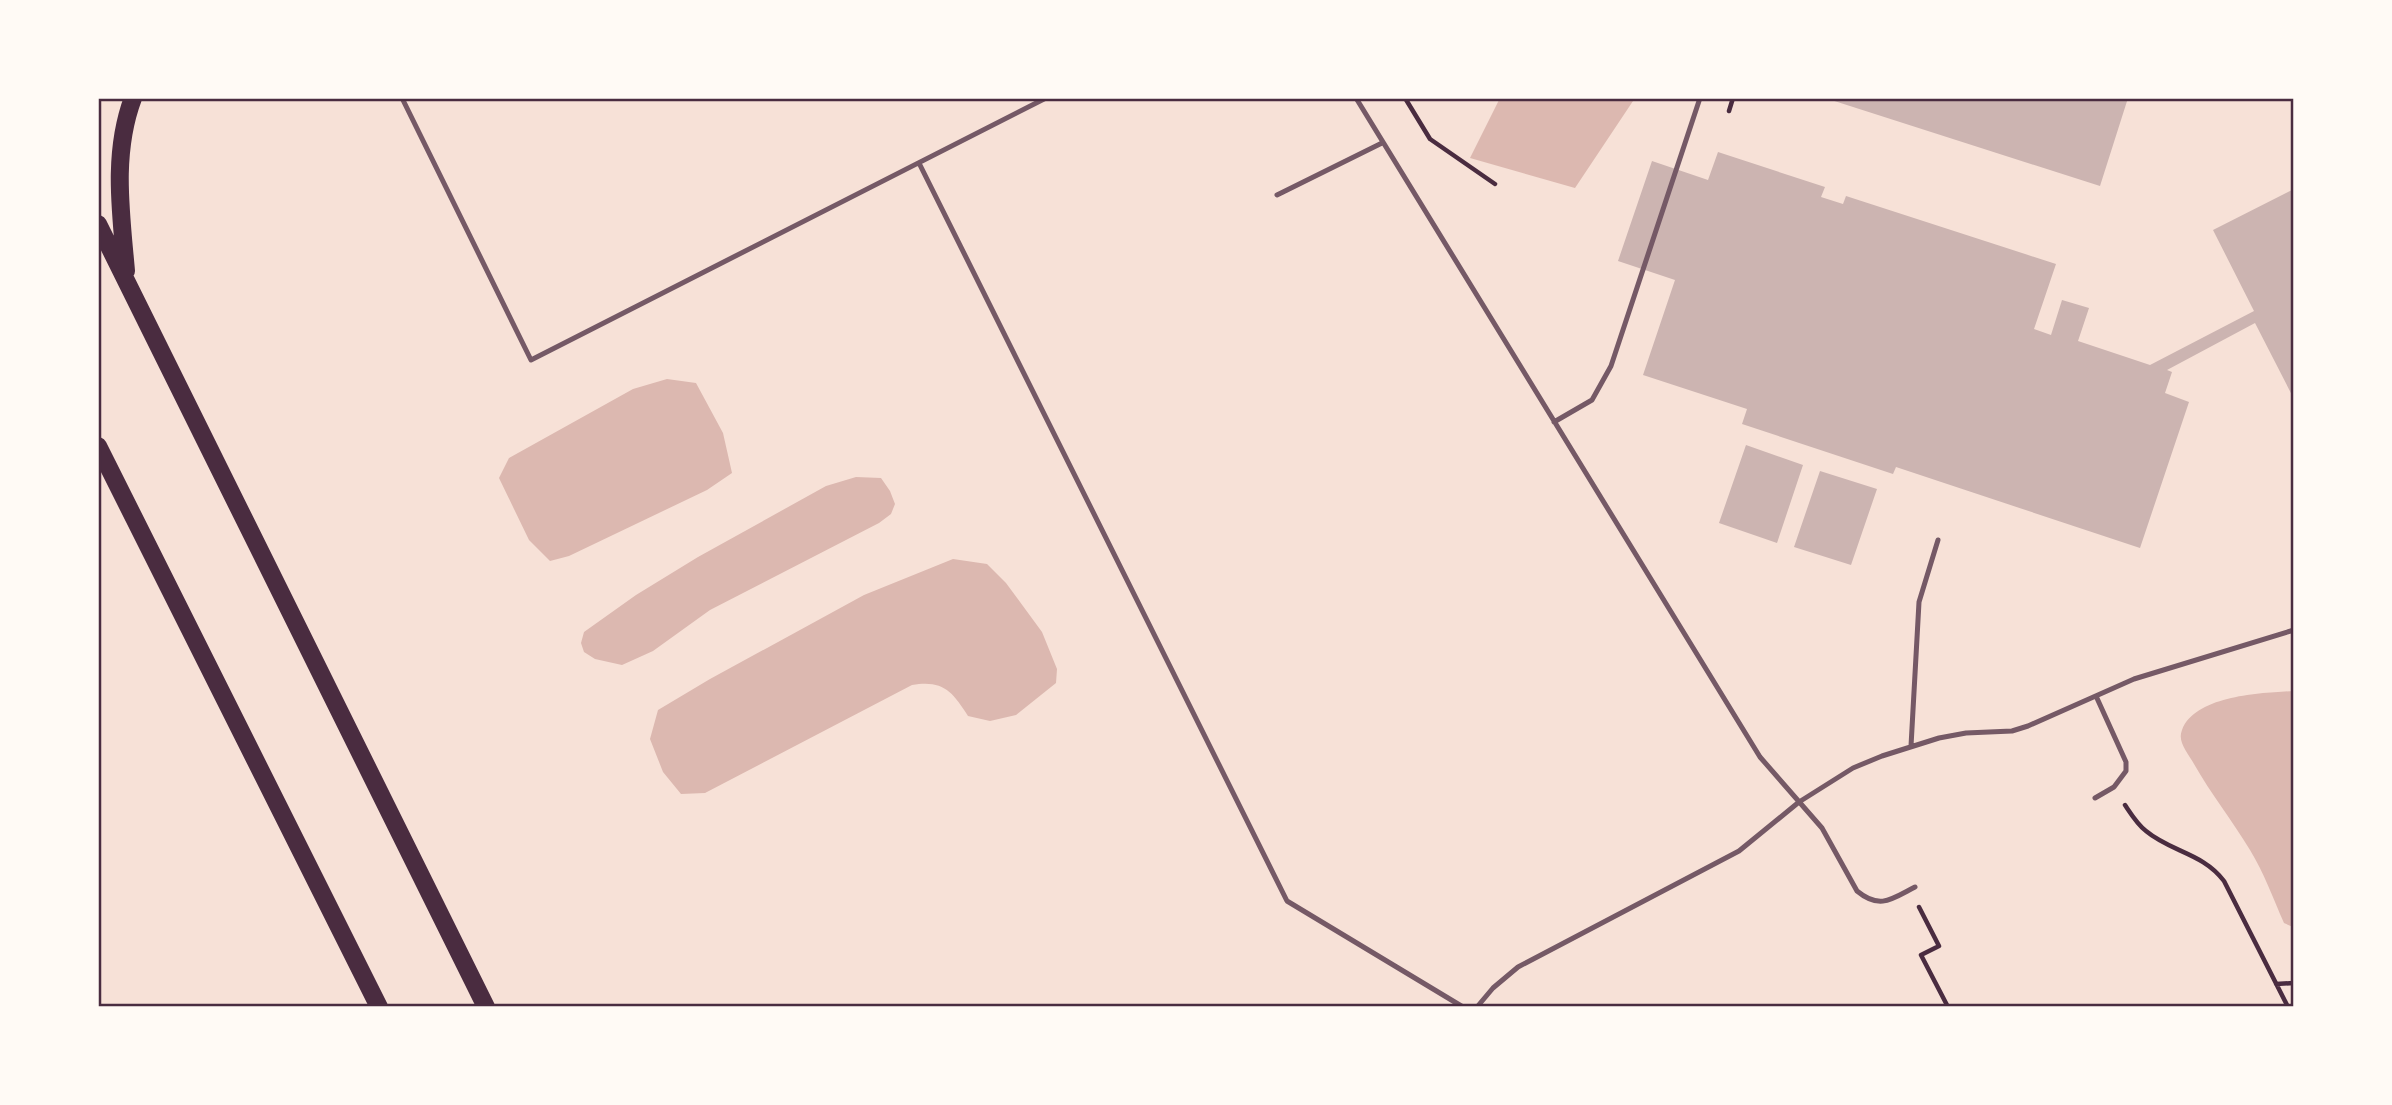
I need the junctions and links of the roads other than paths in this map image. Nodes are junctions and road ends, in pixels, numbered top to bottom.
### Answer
1 (134, 98) edge
2 (402, 98) edge
3 (1046, 98) edge
4 (1356, 98) edge
5 (1700, 98) edge
6 (1382, 143) junction
7 (919, 163) junction
8 (1277, 195) dead end
9 (98, 224) edge
10 (126, 281) junction
11 (1554, 422) junction
12 (98, 446) edge
13 (1938, 540) dead end
14 (2294, 630) edge
15 (2095, 696) junction
16 (1911, 746) junction
17 (2095, 798) dead end
18 (1799, 802) junction
19 (1912, 889) road end
20 (379, 1007) edge
21 (486, 1007) edge
22 (1463, 1007) edge
23 (1477, 1007) edge

1 - 10 main road
2 - 7 lane
3 - 7 lane
4 - 6 lane
5 - 11 lane
6 - 8 lane
6 - 11 lane
7 - 22 lane
9 - 10 main road
10 - 21 main road
11 - 18 lane
12 - 20 main road
13 - 16 lane
14 - 15 lane
15 - 16 lane
15 - 17 lane
16 - 18 lane
18 - 19 lane
18 - 23 lane

